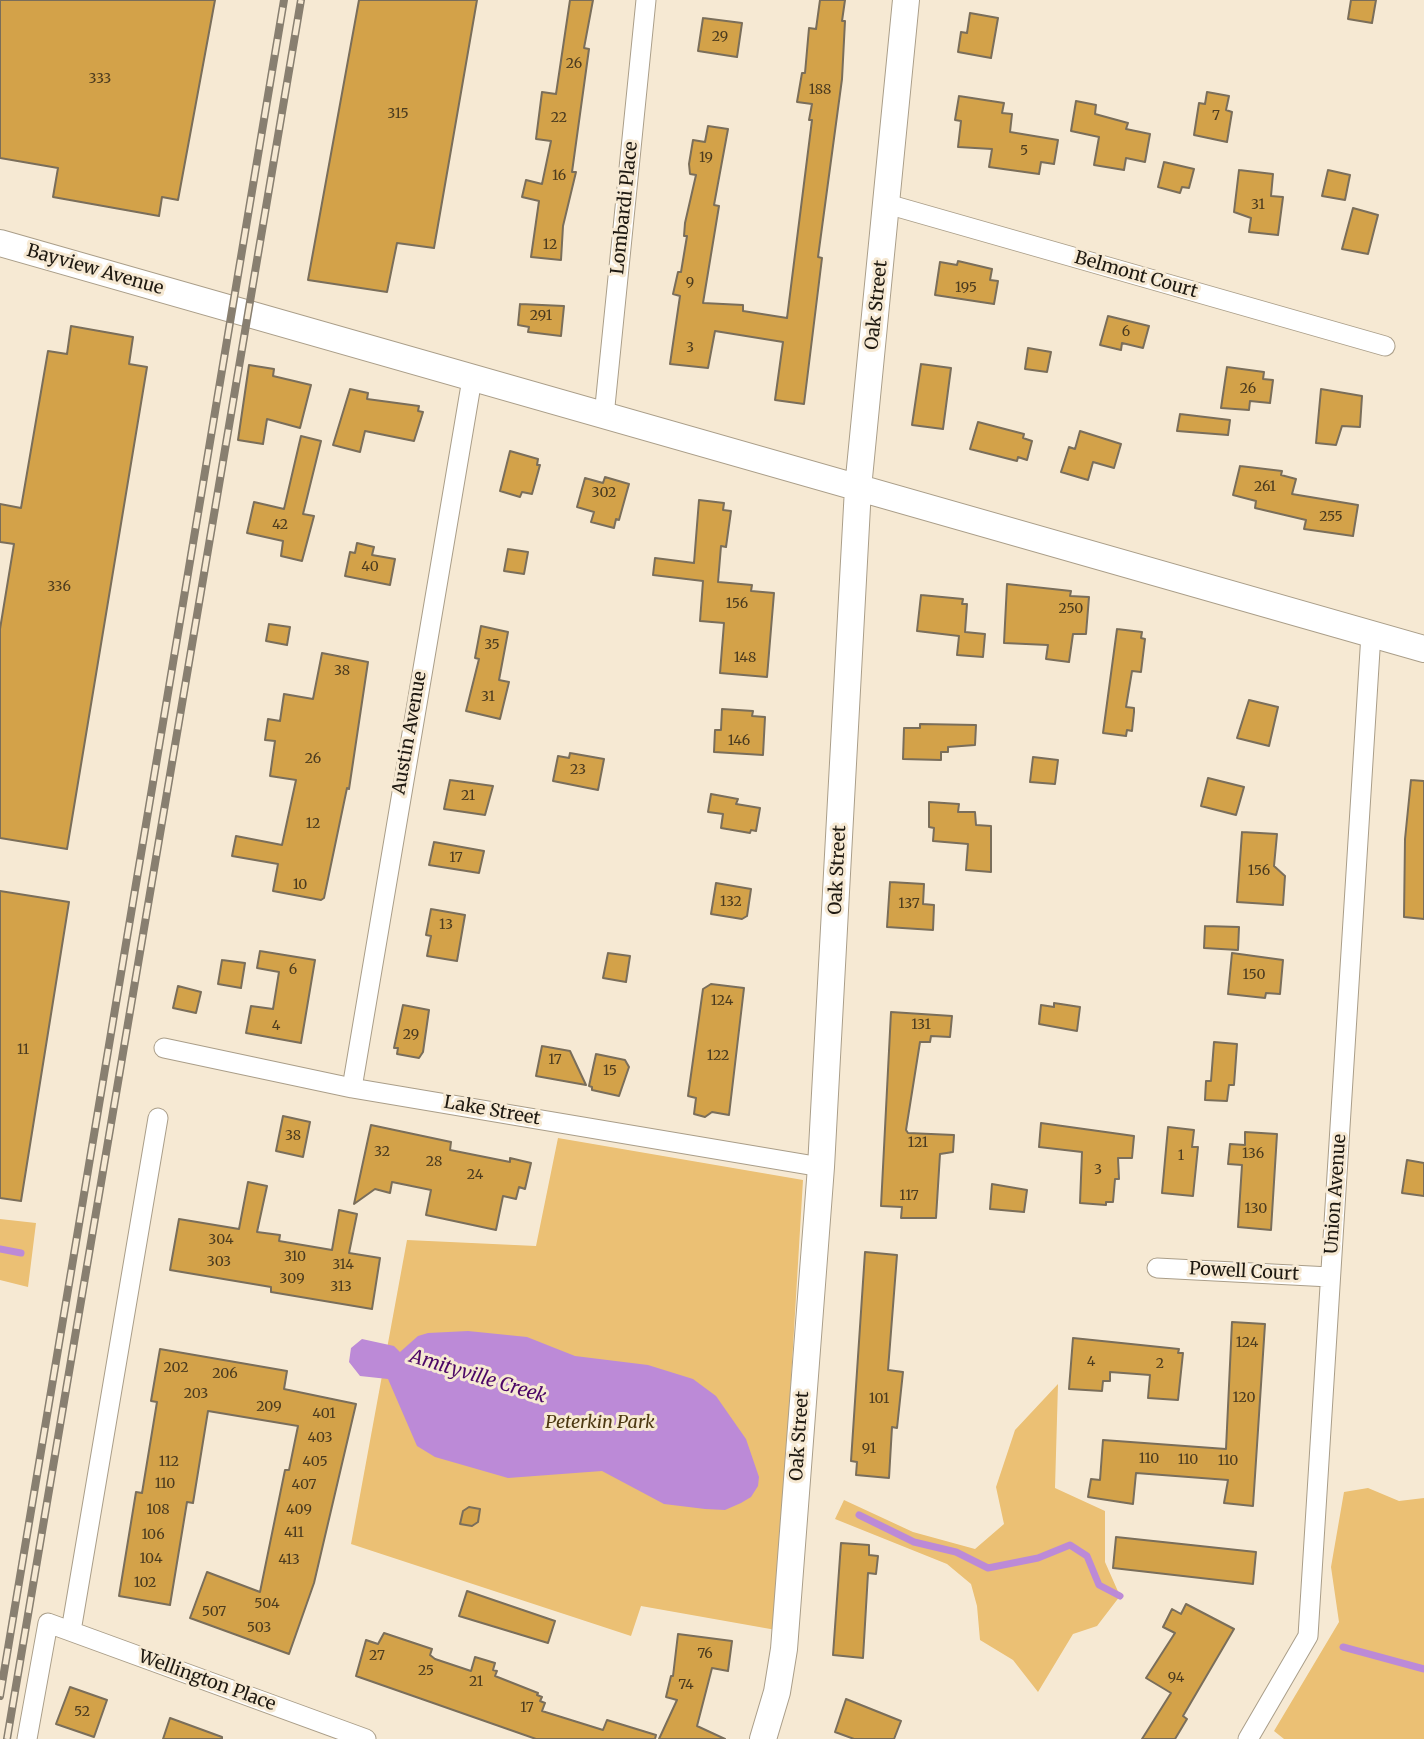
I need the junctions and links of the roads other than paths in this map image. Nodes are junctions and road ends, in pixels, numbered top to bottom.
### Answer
1 (646, 0) edge
2 (906, 0) edge
3 (887, 204) junction
4 (0, 243) edge
5 (1385, 346) dead end
6 (472, 379) junction
7 (604, 416) junction
8 (858, 488) junction
9 (1371, 634) junction
10 (1424, 649) edge
11 (164, 1048) dead end
12 (352, 1088) junction
13 (158, 1118) dead end
14 (821, 1167) junction
15 (1157, 1268) dead end
16 (1330, 1276) junction
17 (71, 1631) junction
18 (27, 1739) edge
19 (366, 1739) edge
20 (764, 1739) edge
21 (1248, 1739) edge

1 - 7 street, Lombardi Place
2 - 3 main road, Oak Street
3 - 5 street, Belmont Court
3 - 8 main road, Oak Street
4 - 6 main road, Bayview Avenue
6 - 7 main road, Bayview Avenue
6 - 12 street, Austin Avenue
7 - 8 main road, Bayview Avenue
8 - 9 main road, Bayview Avenue
8 - 14 main road, Oak Street
9 - 10 main road, Bayview Avenue
9 - 16 street, Union Avenue
11 - 12 street, Lake Street
12 - 14 street, Lake Street
13 - 17 street
14 - 20 main road, Oak Street
15 - 16 street, Powell Court
16 - 21 street, Union Avenue
17 - 18 street, Wellington Place
17 - 19 street, Wellington Place

